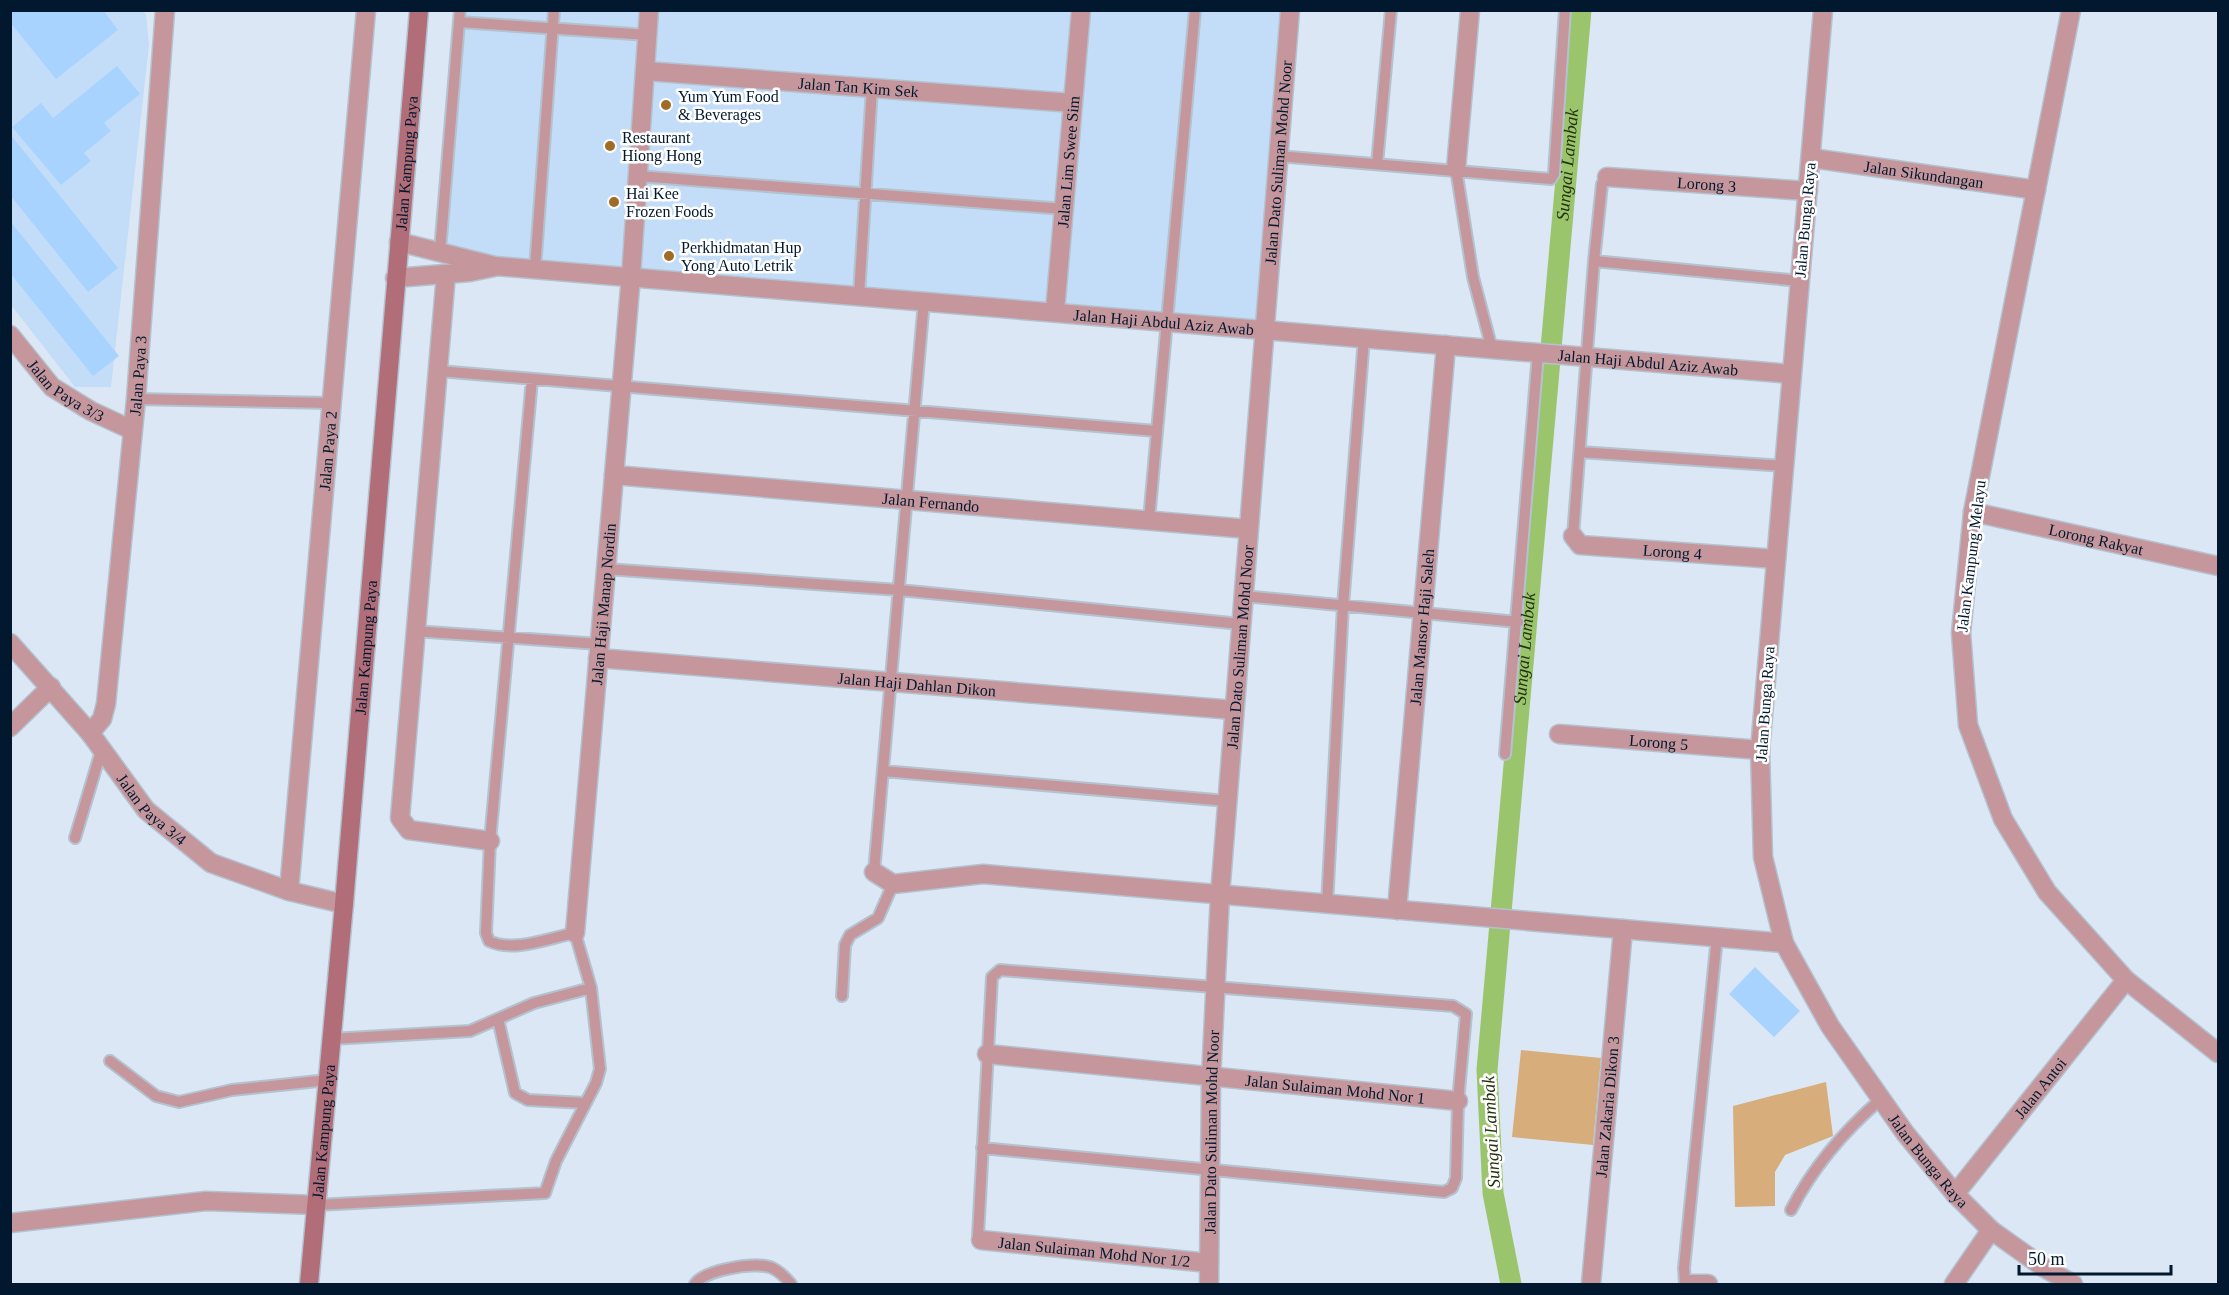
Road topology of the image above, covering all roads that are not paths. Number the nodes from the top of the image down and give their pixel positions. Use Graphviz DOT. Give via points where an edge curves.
graph roads {
  1 [pos="165,10"];
  2 [pos="366,10"];
  3 [pos="419,10"];
  4 [pos="554,10"];
  5 [pos="649,10"];
  6 [pos="1081,10"];
  7 [pos="1196,10"];
  8 [pos="1290,10"];
  9 [pos="1391,10"];
  10 [pos="1470,10"];
  11 [pos="1565,10"];
  12 [pos="1823,10"];
  13 [pos="2071,10"];
  14 [pos="460,16"];
  15 [pos="553,28"];
  16 [pos="648,35"];
  17 [pos="645,71"];
  18 [pos="872,88"];
  19 [pos="1073,103"];
  20 [pos="1278,156"];
  21 [pos="1811,158"];
  22 [pos="1377,164"];
  23 [pos="1456,169"];
  24 [pos="638,176"];
  25 [pos="1607,177"];
  26 [pos="2036,189"];
  27 [pos="1808,191"];
  28 [pos="865,194"];
  29 [pos="1064,209"];
  30 [pos="399,242"];
  31 [pos="440,251"];
  32 [pos="1594,261"];
  33 [pos="495,266"];
  34 [pos="536,269"];
  35 [pos="446,274"];
  36 [pos="631,276"];
  37 [pos="395,278"];
  38 [pos="1800,281"];
  39 [pos="859,295"];
  40 [pos="924,301"];
  41 [pos="1055,311"];
  42 [pos="1166,321"];
  43 [pos="1263,329"];
  44 [pos="10,335"];
  45 [pos="1364,338"];
  46 [pos="1446,345"];
  47 [pos="1492,349"];
  48 [pos="1541,354"];
  49 [pos="1587,357"];
  50 [pos="439,371"];
  51 [pos="1791,374"];
  52 [pos="532,379"];
  53 [pos="622,386"];
  54 [pos="136,399"];
  55 [pos="331,403"];
  56 [pos="915,411"];
  57 [pos="132,430"];
  58 [pos="1156,431"];
  59 [pos="1580,452"];
  60 [pos="1784,466"];
  61 [pos="614,475"];
  62 [pos="907,499"];
  63 [pos="1973,512"];
  64 [pos="1149,520"];
  65 [pos="1248,529"];
  66 [pos="1574,536"];
  67 [pos="1776,559"];
  68 [pos="2218,566"];
  69 [pos="606,569"];
  70 [pos="899,590"];
  71 [pos="1243,596"];
  72 [pos="1343,606"];
  73 [pos="1423,613"];
  74 [pos="1518,622"];
  75 [pos="1241,624"];
  76 [pos="414,631"];
  77 [pos="509,638"];
  78 [pos="10,643"];
  79 [pos="599,651"];
  80 [pos="891,682"];
  81 [pos="51,687"];
  82 [pos="1234,710"];
  83 [pos="10,727"];
  84 [pos="90,733"];
  85 [pos="1559,734"];
  86 [pos="102,748"];
  87 [pos="1760,750"];
  88 [pos="1505,754"];
  89 [pos="883,771"];
  90 [pos="1227,801"];
  91 [pos="75,838"];
  92 [pos="490,841"];
  93 [pos="874,872"];
  94 [pos="893,884"];
  95 [pos="289,891"];
  96 [pos="1220,895"];
  97 [pos="344,904"];
  98 [pos="1327,904"];
  99 [pos="1397,910"];
  100 [pos="1623,929"];
  101 [pos="575,933"];
  102 [pos="1717,937"];
  103 [pos="1784,943"];
  104 [pos="2126,980"];
  105 [pos="1215,987"];
  106 [pos="591,988"];
  107 [pos="842,996"];
  108 [pos="498,1019"];
  109 [pos="332,1039"];
  110 [pos="2218,1053"];
  111 [pos="987,1054"];
  112 [pos="111,1061"];
  113 [pos="1211,1078"];
  114 [pos="328,1080"];
  115 [pos="1881,1099"];
  116 [pos="1458,1101"];
  117 [pos="585,1103"];
  118 [pos="982,1148"];
  119 [pos="1210,1168"];
  120 [pos="1955,1194"];
  121 [pos="317,1205"];
  122 [pos="1791,1210"];
  123 [pos="10,1223"];
  124 [pos="1991,1230"];
  125 [pos="981,1240"];
  126 [pos="1209,1263"];
  127 [pos="309,1284"];
  128 [pos="695,1284"];
  129 [pos="791,1284"];
  130 [pos="1209,1284"];
  131 [pos="1592,1284"];
  132 [pos="1685,1284"];
  133 [pos="1954,1284"];
  134 [pos="2073,1284"];
  1 -- 54 [label="street, Jalan Paya 3"];
  2 -- 55 [label="street, Jalan Paya 2"];
  3 -- 30 [label="street, Jalan Kampung Paya"];
  4 -- 15 [label="lane"];
  5 -- 16 [label="street, Jalan Haji Manap Nordin"];
  6 -- 19 [label="street, Jalan Lim Swee Sim"];
  7 -- 42 [label="lane"];
  8 -- 20 [label="street, Jalan Dato Suliman Mohd Noor"];
  9 -- 22 [label="lane"];
  10 -- 23 [label="street"];
  11 -- 23 [label="lane" via="1553,177"];
  12 -- 21 [label="street, Jalan Bunga Raya"];
  13 -- 26 [label="street, Jalan Kampung Melayu"];
  14 -- 15 [label="lane"];
  14 -- 31 [label="lane"];
  15 -- 16 [label="lane"];
  15 -- 34 [label="lane"];
  16 -- 17 [label="street, Jalan Haji Manap Nordin"];
  17 -- 18 [label="street, Jalan Tan Kim Sek"];
  17 -- 24 [label="street, Jalan Haji Manap Nordin"];
  18 -- 19 [label="street, Jalan Tan Kim Sek"];
  18 -- 28 [label="lane"];
  19 -- 29 [label="street, Jalan Lim Swee Sim"];
  20 -- 22 [label="lane"];
  20 -- 43 [label="street, Jalan Dato Suliman Mohd Noor"];
  21 -- 26 [label="street, Jalan Sikundangan"];
  21 -- 27 [label="street, Jalan Bunga Raya"];
  22 -- 23 [label="lane"];
  23 -- 47 [label="lane" via="1473,277"];
  24 -- 28 [label="lane"];
  24 -- 36 [label="street, Jalan Haji Manap Nordin"];
  25 -- 27 [label="street, Lorong 3"];
  25 -- 32 [label="lane" via="1602,184"];
  26 -- 63 [label="street, Jalan Kampung Melayu"];
  27 -- 38 [label="street, Jalan Bunga Raya"];
  28 -- 29 [label="lane"];
  28 -- 39 [label="lane"];
  29 -- 41 [label="street, Jalan Lim Swee Sim"];
  30 -- 31 [label="street"];
  30 -- 37 [label="street, Jalan Kampung Paya"];
  31 -- 33 [label="street"];
  32 -- 38 [label="lane"];
  32 -- 49 [label="lane"];
  33 -- 34 [label="street, Jalan Haji Abdul Aziz Awab"];
  33 -- 35 [label="street"];
  34 -- 36 [label="street, Jalan Haji Abdul Aziz Awab"];
  35 -- 37 [label="street"];
  35 -- 50 [label="street"];
  36 -- 39 [label="street, Jalan Haji Abdul Aziz Awab"];
  36 -- 53 [label="street, Jalan Haji Manap Nordin"];
  37 -- 97 [label="street, Jalan Kampung Paya"];
  38 -- 51 [label="street, Jalan Bunga Raya"];
  39 -- 40 [label="street, Jalan Haji Abdul Aziz Awab"];
  40 -- 41 [label="street, Jalan Haji Abdul Aziz Awab"];
  40 -- 56 [label="lane"];
  41 -- 42 [label="street, Jalan Haji Abdul Aziz Awab"];
  42 -- 43 [label="street, Jalan Haji Abdul Aziz Awab"];
  42 -- 58 [label="lane"];
  43 -- 45 [label="street, Jalan Haji Abdul Aziz Awab"];
  43 -- 65 [label="street, Jalan Dato Suliman Mohd Noor"];
  44 -- 57 [label="street, Jalan Paya 3/3" via="52,387"];
  45 -- 46 [label="street, Jalan Haji Abdul Aziz Awab"];
  45 -- 72 [label="lane"];
  46 -- 47 [label="street, Jalan Haji Abdul Aziz Awab"];
  46 -- 73 [label="street, Jalan Mansor Haji Saleh"];
  47 -- 48 [label="street, Jalan Haji Abdul Aziz Awab"];
  48 -- 49 [label="street, Jalan Haji Abdul Aziz Awab"];
  48 -- 74 [label="lane"];
  49 -- 51 [label="street, Jalan Haji Abdul Aziz Awab"];
  49 -- 59 [label="lane"];
  50 -- 52 [label="lane"];
  50 -- 76 [label="street"];
  51 -- 60 [label="street, Jalan Bunga Raya"];
  52 -- 53 [label="lane"];
  52 -- 77 [label="lane"];
  53 -- 56 [label="lane"];
  53 -- 61 [label="street, Jalan Haji Manap Nordin"];
  54 -- 55 [label="lane"];
  54 -- 57 [label="street, Jalan Paya 3"];
  55 -- 95 [label="street, Jalan Paya 2"];
  56 -- 58 [label="lane"];
  56 -- 62 [label="lane"];
  57 -- 84 [label="street, Jalan Paya 3" via="106,704 102,719"];
  58 -- 64 [label="lane"];
  59 -- 60 [label="lane"];
  59 -- 66 [label="lane"];
  60 -- 67 [label="street, Jalan Bunga Raya"];
  61 -- 62 [label="street, Jalan Fernando"];
  61 -- 69 [label="street, Jalan Haji Manap Nordin"];
  62 -- 64 [label="street, Jalan Fernando"];
  62 -- 70 [label="lane"];
  63 -- 68 [label="street, Lorong Rakyat"];
  63 -- 104 [label="street, Jalan Kampung Melayu" via="1961,633 1968,725 2003,819 2047,892"];
  64 -- 65 [label="street, Jalan Fernando"];
  65 -- 71 [label="street, Jalan Dato Suliman Mohd Noor"];
  66 -- 67 [label="street, Lorong 4" via="1580,545"];
  67 -- 87 [label="street, Jalan Bunga Raya"];
  69 -- 70 [label="lane"];
  69 -- 79 [label="street, Jalan Haji Manap Nordin"];
  70 -- 75 [label="lane"];
  70 -- 80 [label="lane"];
  71 -- 72 [label="lane"];
  71 -- 75 [label="street, Jalan Dato Suliman Mohd Noor"];
  72 -- 73 [label="lane"];
  72 -- 98 [label="lane"];
  73 -- 74 [label="lane"];
  73 -- 99 [label="street, Jalan Mansor Haji Saleh"];
  74 -- 88 [label="lane"];
  75 -- 82 [label="street, Jalan Dato Suliman Mohd Noor"];
  76 -- 77 [label="lane"];
  76 -- 92 [label="street" via="400,818 409,830"];
  77 -- 79 [label="lane"];
  77 -- 92 [label="lane"];
  78 -- 81 [label="street, Jalan Paya 3/4"];
  79 -- 80 [label="street, Jalan Haji Dahlan Dikon"];
  79 -- 101 [label="street, Jalan Haji Manap Nordin"];
  80 -- 82 [label="street, Jalan Haji Dahlan Dikon"];
  80 -- 89 [label="lane"];
  81 -- 83 [label="street"];
  81 -- 84 [label="street, Jalan Paya 3/4"];
  82 -- 90 [label="street, Jalan Dato Suliman Mohd Noor"];
  84 -- 86 [label="street, Jalan Paya 3/4"];
  85 -- 87 [label="street, Lorong 5"];
  86 -- 91 [label="lane"];
  86 -- 95 [label="street, Jalan Paya 3/4" via="146,810 211,863"];
  87 -- 103 [label="street, Jalan Bunga Raya" via="1763,857"];
  89 -- 90 [label="lane"];
  89 -- 93 [label="lane"];
  90 -- 96 [label="street, Jalan Dato Suliman Mohd Noor"];
  92 -- 101 [label="lane" via="486,933 489,941 513,946"];
  93 -- 94 [label="street"];
  94 -- 96 [label="street" via="983,874"];
  94 -- 107 [label="lane" via="878,918 850,935 845,945"];
  95 -- 97 [label="street, Jalan Paya 3/4"];
  96 -- 98 [label="street"];
  96 -- 105 [label="street, Jalan Dato Suliman Mohd Noor"];
  97 -- 109 [label="street, Jalan Kampung Paya"];
  98 -- 99 [label="street"];
  99 -- 100 [label="street"];
  100 -- 102 [label="street"];
  100 -- 131 [label="street, Jalan Zakaria Dikon 3"];
  101 -- 106 [label="lane"];
  102 -- 103 [label="street"];
  102 -- 132 [label="lane"];
  103 -- 115 [label="street, Jalan Bunga Raya" via="1830,1026"];
  104 -- 110 [label="street, Jalan Kampung Melayu"];
  104 -- 120 [label="street, Jalan Antoi"];
  105 -- 111 [label="lane" via="1000,970 992,977"];
  105 -- 113 [label="street, Jalan Dato Suliman Mohd Noor"];
  105 -- 116 [label="lane" via="1460,1008 1466,1014"];
  106 -- 108 [label="lane" via="534,1003"];
  106 -- 117 [label="lane" via="600,1069"];
  108 -- 109 [label="lane" via="470,1031"];
  108 -- 117 [label="lane" via="514,1093 528,1100"];
  109 -- 114 [label="street, Jalan Kampung Paya"];
  111 -- 113 [label="street, Jalan Sulaiman Mohd Nor 1"];
  111 -- 118 [label="lane"];
  112 -- 114 [label="lane" via="156,1096 180,1102 232,1090"];
  113 -- 116 [label="street, Jalan Sulaiman Mohd Nor 1"];
  113 -- 119 [label="street, Jalan Dato Suliman Mohd Noor"];
  114 -- 121 [label="street, Jalan Kampung Paya"];
  115 -- 120 [label="street, Jalan Bunga Raya"];
  115 -- 122 [label="lane" via="1851,1125 1809,1175"];
  116 -- 119 [label="lane" via="1456,1178 1452,1188 1444,1192"];
  117 -- 121 [label="lane" via="545,1192"];
  118 -- 119 [label="lane"];
  118 -- 125 [label="lane" via="978,1236"];
  119 -- 126 [label="street, Jalan Dato Suliman Mohd Noor"];
  120 -- 124 [label="street, Jalan Bunga Raya"];
  121 -- 123 [label="street" via="206,1201"];
  121 -- 127 [label="street, Jalan Kampung Paya"];
  124 -- 133 [label="street"];
  124 -- 134 [label="street, Jalan Bunga Raya"];
  125 -- 126 [label="street, Jalan Sulaiman Mohd Nor 1/2"];
  126 -- 130 [label="street, Jalan Dato Suliman Mohd Noor"];
  128 -- 129 [label="lane" via="714,1272 745,1266 770,1267"];
}
